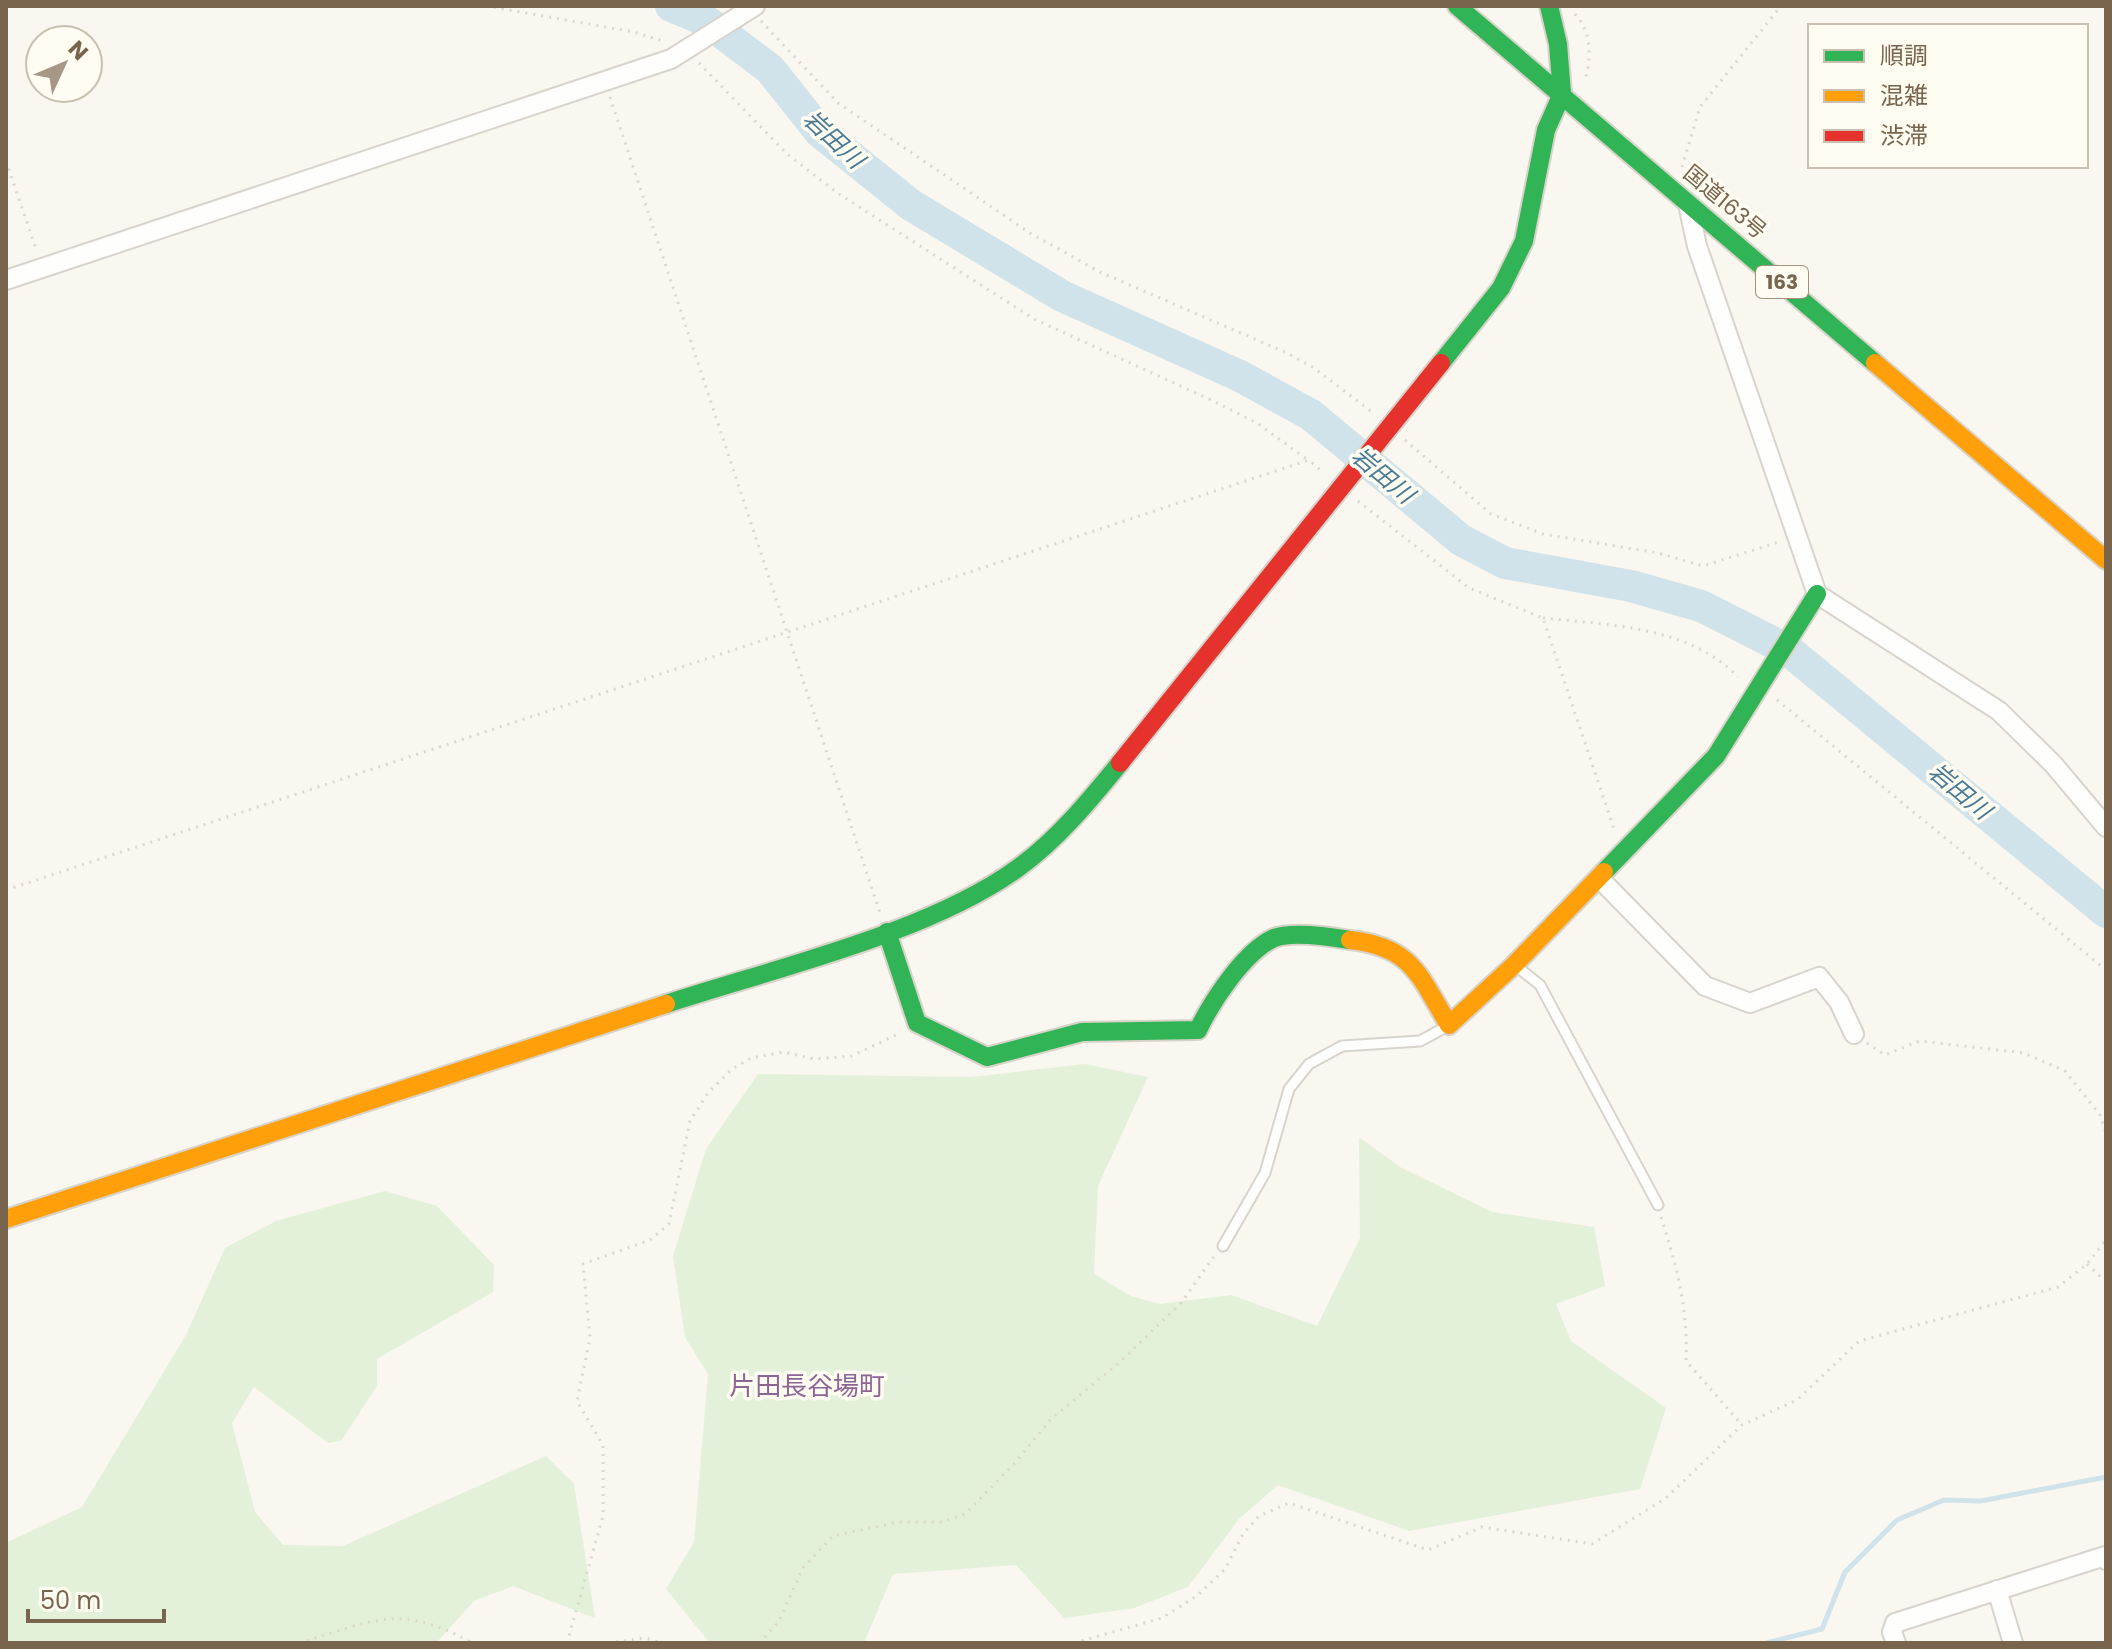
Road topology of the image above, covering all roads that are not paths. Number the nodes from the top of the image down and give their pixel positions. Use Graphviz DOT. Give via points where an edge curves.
graph roads {
  1 [pos="1457,6"];
  2 [pos="1549,6"];
  3 [pos="750,10"];
  4 [pos="1562,94"];
  5 [pos="1680,194"];
  6 [pos="6,280"];
  7 [pos="2106,560"];
  8 [pos="1817,594"];
  9 [pos="2106,827"];
  10 [pos="1599,878"];
  11 [pos="887,932"];
  12 [pos="1514,965"];
  13 [pos="1449,1025"];
  14 [pos="1854,1034"];
  15 [pos="1658,1205"];
  16 [pos="6,1219"];
  17 [pos="1223,1246"];
  18 [pos="2105,1558"];
  19 [pos="1997,1590"];
  20 [pos="1896,1643"];
  21 [pos="2013,1643"];
  1 -- 4 [label="main road, 国道163号 / 163"];
  2 -- 4 [label="main road"];
  3 -- 6 [label="street" via="688,50 605,81"];
  4 -- 5 [label="main road, 国道163号 / 163"];
  4 -- 11 [label="main road" via="1546,130 1517,261 1501,288 1086,805 1018,868 951,906"];
  5 -- 7 [label="main road, 国道163号 / 163"];
  5 -- 8 [label="street"];
  8 -- 9 [label="street" via="1999,711"];
  8 -- 10 [label="main road" via="1760,693 1716,756"];
  10 -- 12 [label="main road"];
  10 -- 14 [label="street" via="1705,986 1750,1003 1819,977"];
  11 -- 13 [label="main road" via="917,1023 987,1057 1082,1032 1198,1030 1211,1003 1243,964 1275,938 1319,936 1381,943 1413,965"];
  11 -- 16 [label="main road"];
  12 -- 13 [label="main road"];
  12 -- 15 [label="lane" via="1540,985"];
  13 -- 17 [label="lane" via="1420,1041 1342,1046 1309,1064 1289,1089 1265,1173"];
  18 -- 19 [label="street"];
  19 -- 20 [label="street" via="1895,1623"];
  19 -- 21 [label="street"];
}
